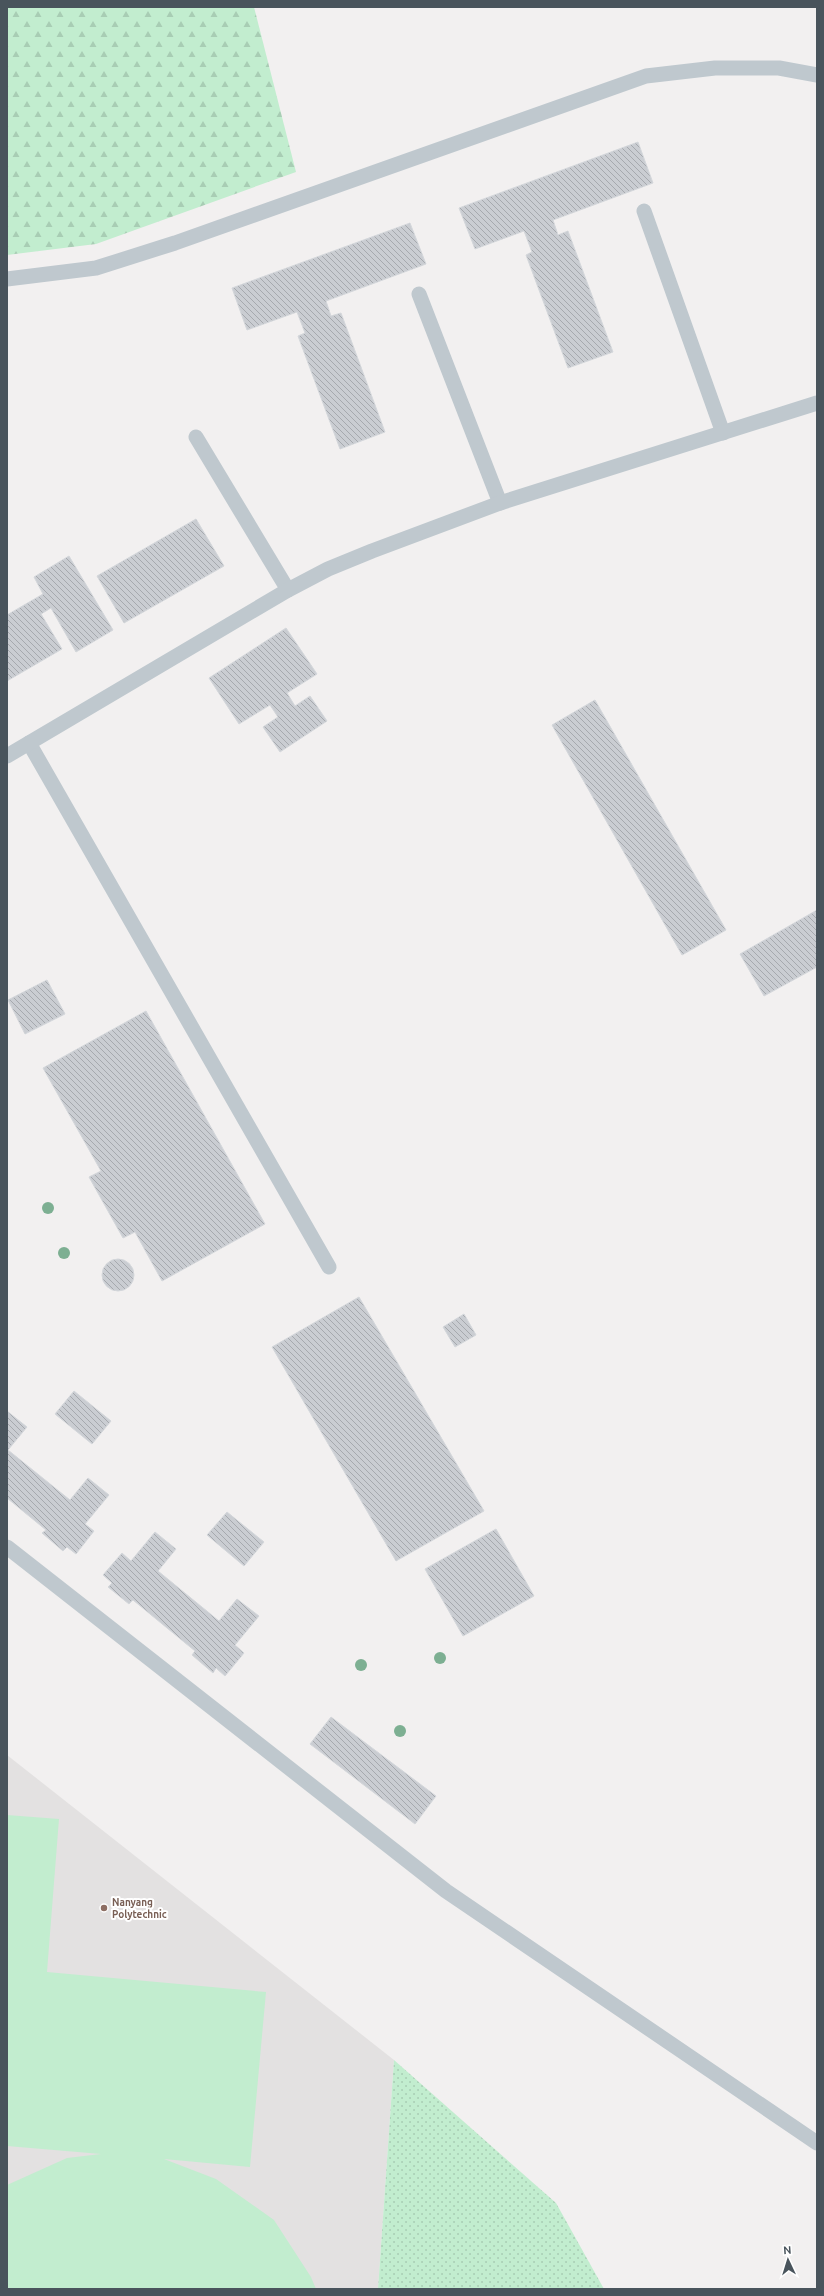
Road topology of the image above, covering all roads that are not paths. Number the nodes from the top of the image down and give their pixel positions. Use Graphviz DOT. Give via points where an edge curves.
graph roads {
  1 [pos="817,75"];
  2 [pos="644,211"];
  3 [pos="7,279"];
  4 [pos="419,294"];
  5 [pos="817,404"];
  6 [pos="723,433"];
  7 [pos="196,437"];
  8 [pos="500,503"];
  9 [pos="288,590"];
  10 [pos="29,743"];
  11 [pos="7,756"];
  12 [pos="328,1267"];
  13 [pos="7,1547"];
  14 [pos="817,2143"];
  1 -- 3 [label="lane" via="779,68 715,68 646,76 153,250 96,268"];
  2 -- 6 [label="lane"];
  4 -- 8 [label="lane"];
  5 -- 6 [label="lane"];
  6 -- 8 [label="lane"];
  7 -- 9 [label="lane"];
  8 -- 9 [label="lane" via="328,569"];
  9 -- 10 [label="lane"];
  10 -- 11 [label="lane"];
  10 -- 12 [label="lane"];
  13 -- 14 [label="lane" via="446,1891"];
}
